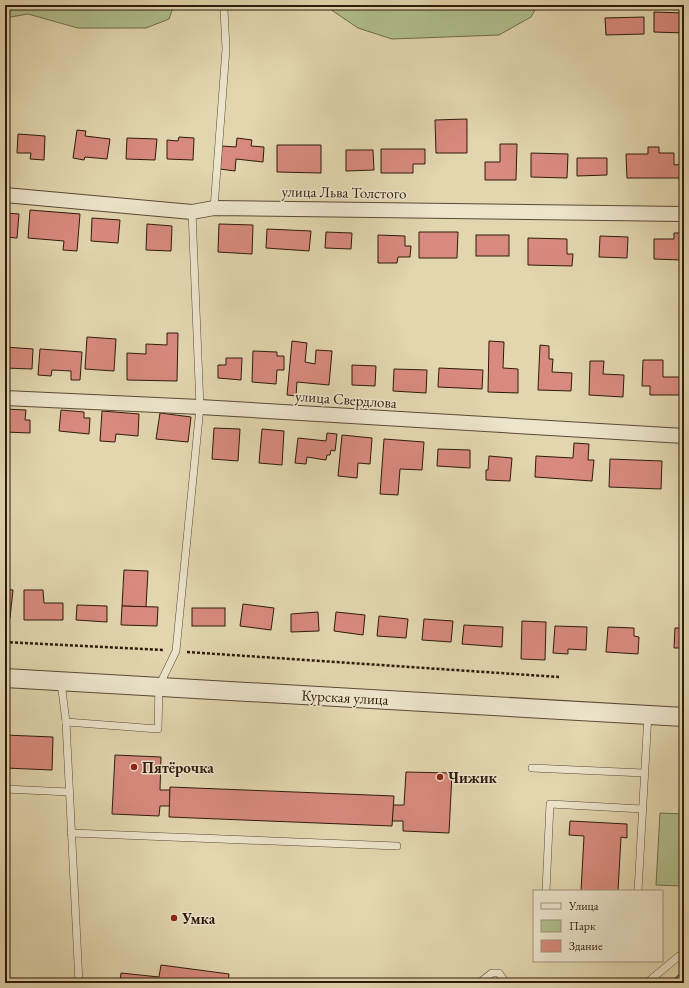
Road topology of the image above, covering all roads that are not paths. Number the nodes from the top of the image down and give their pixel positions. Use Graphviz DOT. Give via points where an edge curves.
graph roads {
  1 [pos="222,5"];
  2 [pos="5,196"];
  3 [pos="214,208"];
  4 [pos="192,212"];
  5 [pos="684,214"];
  6 [pos="5,398"];
  7 [pos="200,407"];
  8 [pos="684,436"];
  9 [pos="5,678"];
  10 [pos="61,682"];
  11 [pos="159,686"];
  12 [pos="648,714"];
  13 [pos="684,716"];
  14 [pos="66,722"];
  15 [pos="532,768"];
  16 [pos="644,773"];
  17 [pos="5,789"];
  18 [pos="69,792"];
  19 [pos="642,809"];
  20 [pos="71,832"];
  21 [pos="397,846"];
  22 [pos="546,890"];
  23 [pos="638,890"];
  24 [pos="684,898"];
  25 [pos="683,924"];
  26 [pos="684,954"];
  27 [pos="79,983"];
  28 [pos="479,983"];
  29 [pos="506,983"];
  30 [pos="649,983"];
  1 -- 3 [label="lane" via="226,49"];
  2 -- 4 [label="street, улица Льва Толстого"];
  3 -- 4 [label="street, улица Льва Толстого"];
  3 -- 5 [label="street, улица Льва Толстого"];
  4 -- 7 [label="lane"];
  6 -- 7 [label="street, улица Свердлова"];
  7 -- 8 [label="street, улица Свердлова"];
  7 -- 11 [label="lane" via="176,651"];
  9 -- 10 [label="street, Курская улица"];
  10 -- 11 [label="street, Курская улица"];
  10 -- 14 [label="lane"];
  11 -- 12 [label="street, Курская улица"];
  11 -- 14 [label="lane" via="158,728"];
  12 -- 13 [label="street, Курская улица"];
  12 -- 16 [label="lane"];
  14 -- 18 [label="lane"];
  15 -- 16 [label="lane"];
  16 -- 19 [label="lane"];
  17 -- 18 [label="lane"];
  18 -- 20 [label="lane"];
  19 -- 22 [label="lane" via="550,804"];
  19 -- 23 [label="lane"];
  20 -- 21 [label="lane"];
  20 -- 27 [label="lane"];
  24 -- 25 [label="lane"];
  26 -- 30 [label="lane"];
  28 -- 29 [label="lane" via="492,973 499,973"];
}
